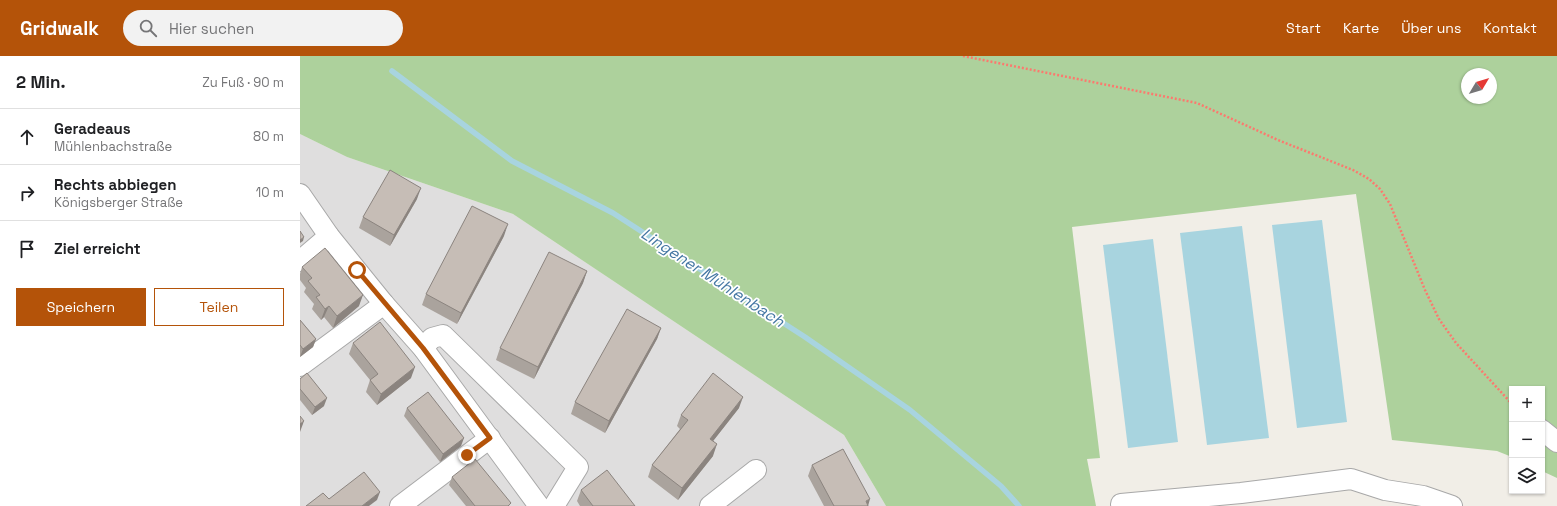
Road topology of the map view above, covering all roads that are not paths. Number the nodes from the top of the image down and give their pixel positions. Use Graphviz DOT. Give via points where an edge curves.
graph roads {
  1 [pos="300,194"];
  2 [pos="329,236"];
  3 [pos="300,261"];
  4 [pos="384,304"];
  5 [pos="423,348"];
  6 [pos="300,366"];
  7 [pos="1545,432"];
  8 [pos="490,438"];
  9 [pos="1557,442"];
  10 [pos="756,470"];
  11 [pos="1382,498"];
  12 [pos="1242,500"];
  13 [pos="1121,504"];
  14 [pos="400,506"];
  15 [pos="539,506"];
  16 [pos="554,506"];
  17 [pos="710,506"];
  18 [pos="1452,506"];
  1 -- 2 [label="street"];
  2 -- 3 [label="street"];
  2 -- 4 [label="street"];
  4 -- 5 [label="street"];
  4 -- 6 [label="street"];
  5 -- 8 [label="street"];
  5 -- 16 [label="street" via="432,338 443,335 578,467"];
  7 -- 9 [label="street"];
  8 -- 14 [label="street"];
  8 -- 15 [label="street"];
  10 -- 17 [label="street"];
  11 -- 12 [label="street" via="1351,479"];
  11 -- 18 [label="street" via="1423,496"];
  12 -- 13 [label="street"];
}
